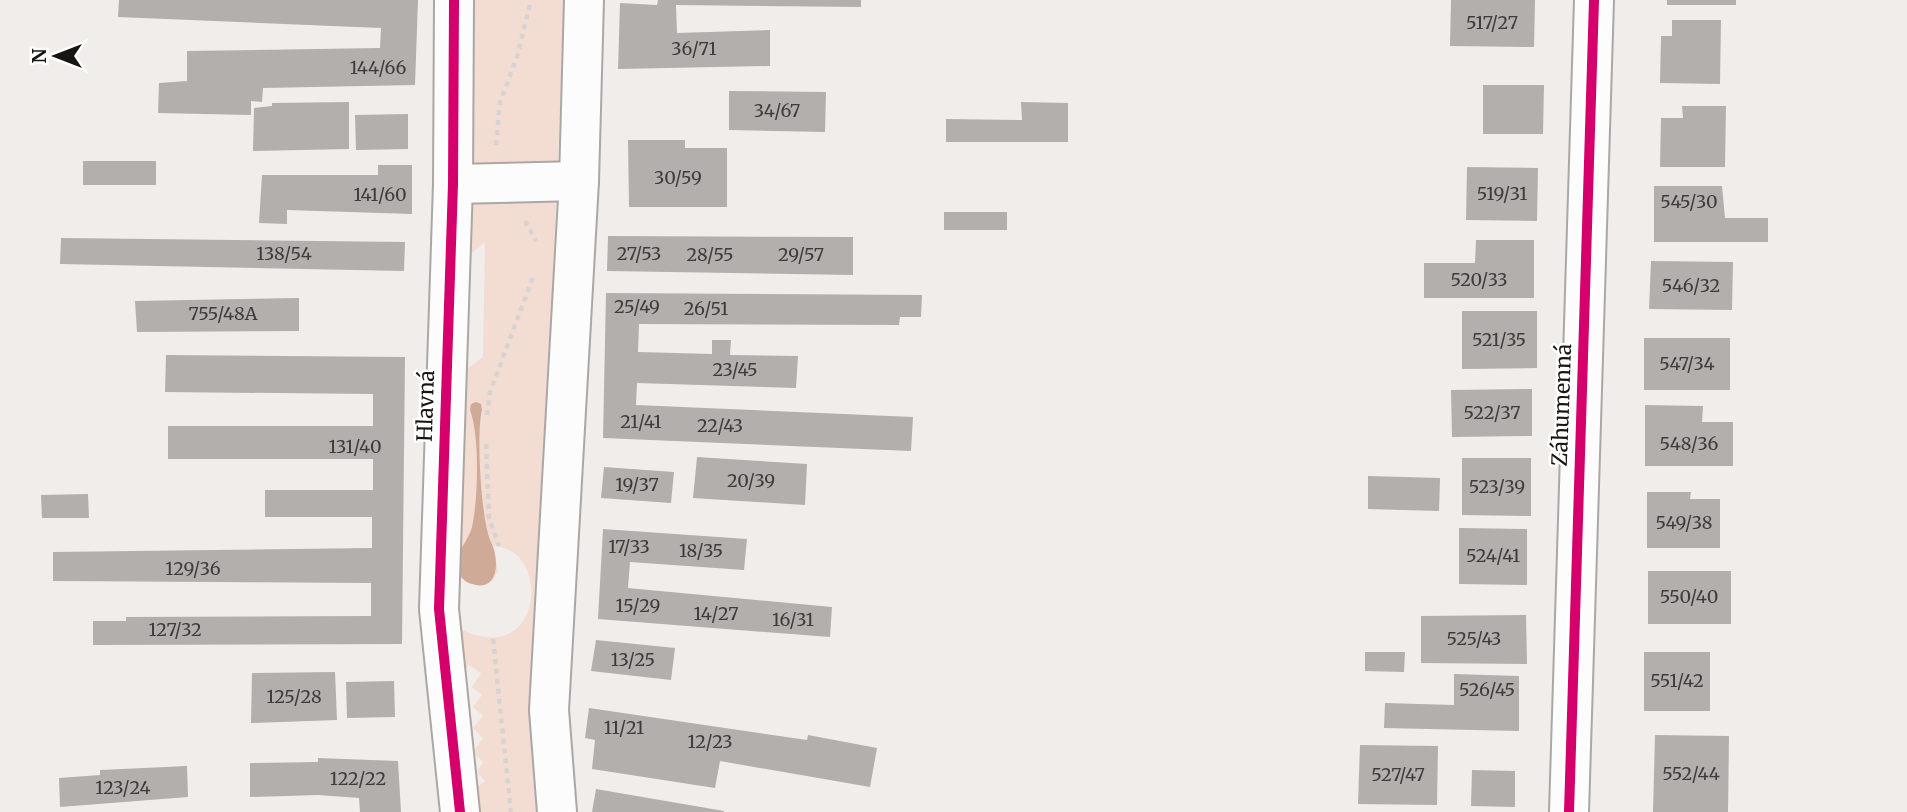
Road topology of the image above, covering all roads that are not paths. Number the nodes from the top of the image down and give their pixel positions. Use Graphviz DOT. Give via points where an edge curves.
graph roads {
  1 [pos="454,0"];
  2 [pos="584,0"];
  3 [pos="1594,0"];
  4 [pos="579,181"];
  5 [pos="453,184"];
  6 [pos="460,812"];
  7 [pos="557,812"];
  8 [pos="1569,812"];
  1 -- 5 [label="street, Hlavná"];
  2 -- 4 [label="street"];
  3 -- 8 [label="street, Záhumenná"];
  4 -- 5 [label="street"];
  4 -- 7 [label="street" via="549,710"];
  5 -- 6 [label="street, Hlavná" via="439,609"];
}
